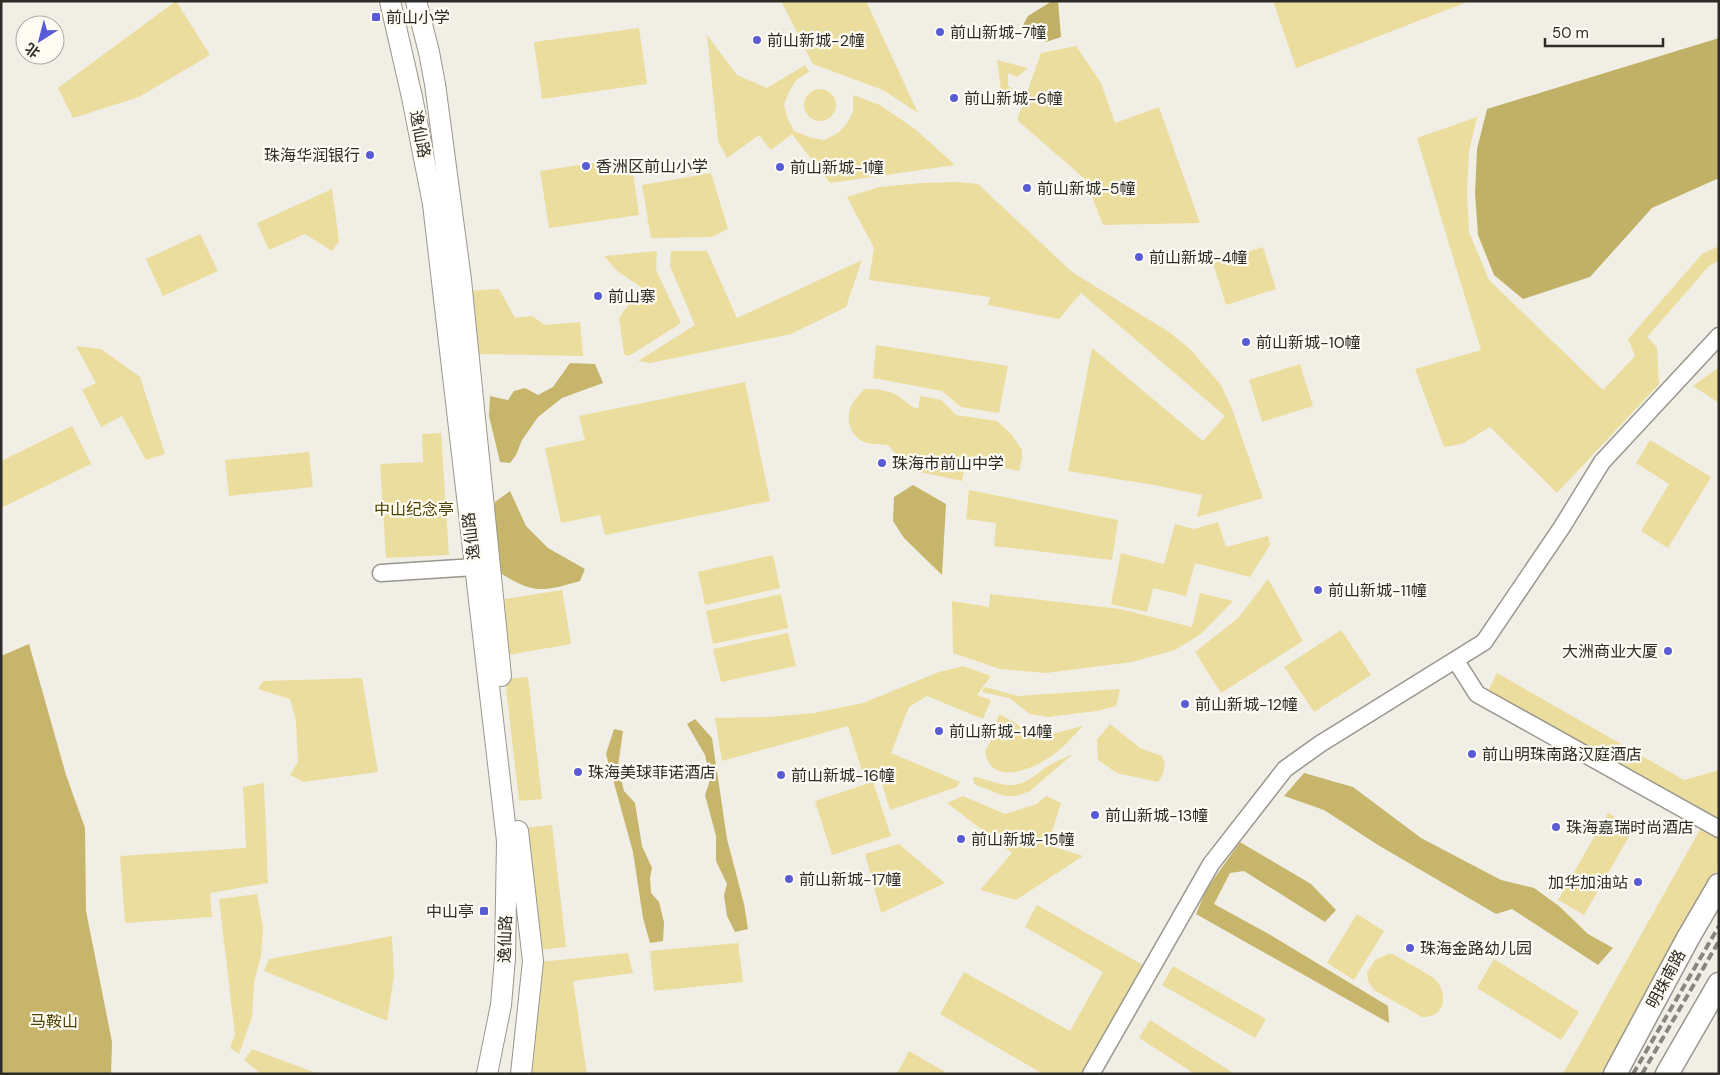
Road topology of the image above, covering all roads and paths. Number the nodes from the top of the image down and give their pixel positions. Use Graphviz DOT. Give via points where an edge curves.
graph roads {
  1 [pos="390,1"];
  2 [pos="416,1"];
  3 [pos="1719,336"];
  4 [pos="475,567"];
  5 [pos="381,573"];
  6 [pos="1456,661"];
  7 [pos="1719,829"];
  8 [pos="1719,885"];
  9 [pos="1719,984"];
  10 [pos="525,1047"];
  11 [pos="487,1074"];
  12 [pos="521,1074"];
  13 [pos="529,1074"];
  14 [pos="1091,1074"];
  15 [pos="1614,1074"];
  16 [pos="1667,1074"];
  1 -- 4 [label="main road, 逸仙路" via="433,204"];
  2 -- 10 [label="main road, 逸仙路" via="435,84 461,280 533,961"];
  3 -- 6 [label="street" via="1602,462 1484,642"];
  4 -- 5 [label="street"];
  4 -- 11 [label="main road, 逸仙路" via="507,841 501,1005"];
  6 -- 7 [label="street" via="1477,694"];
  6 -- 14 [label="street" via="1285,769 1211,864"];
  8 -- 15 [label="highway, 明珠南路"];
  9 -- 16 [label="highway"];
  10 -- 12 [label="main road, 逸仙路"];
  10 -- 13 [label="main road"];
}
